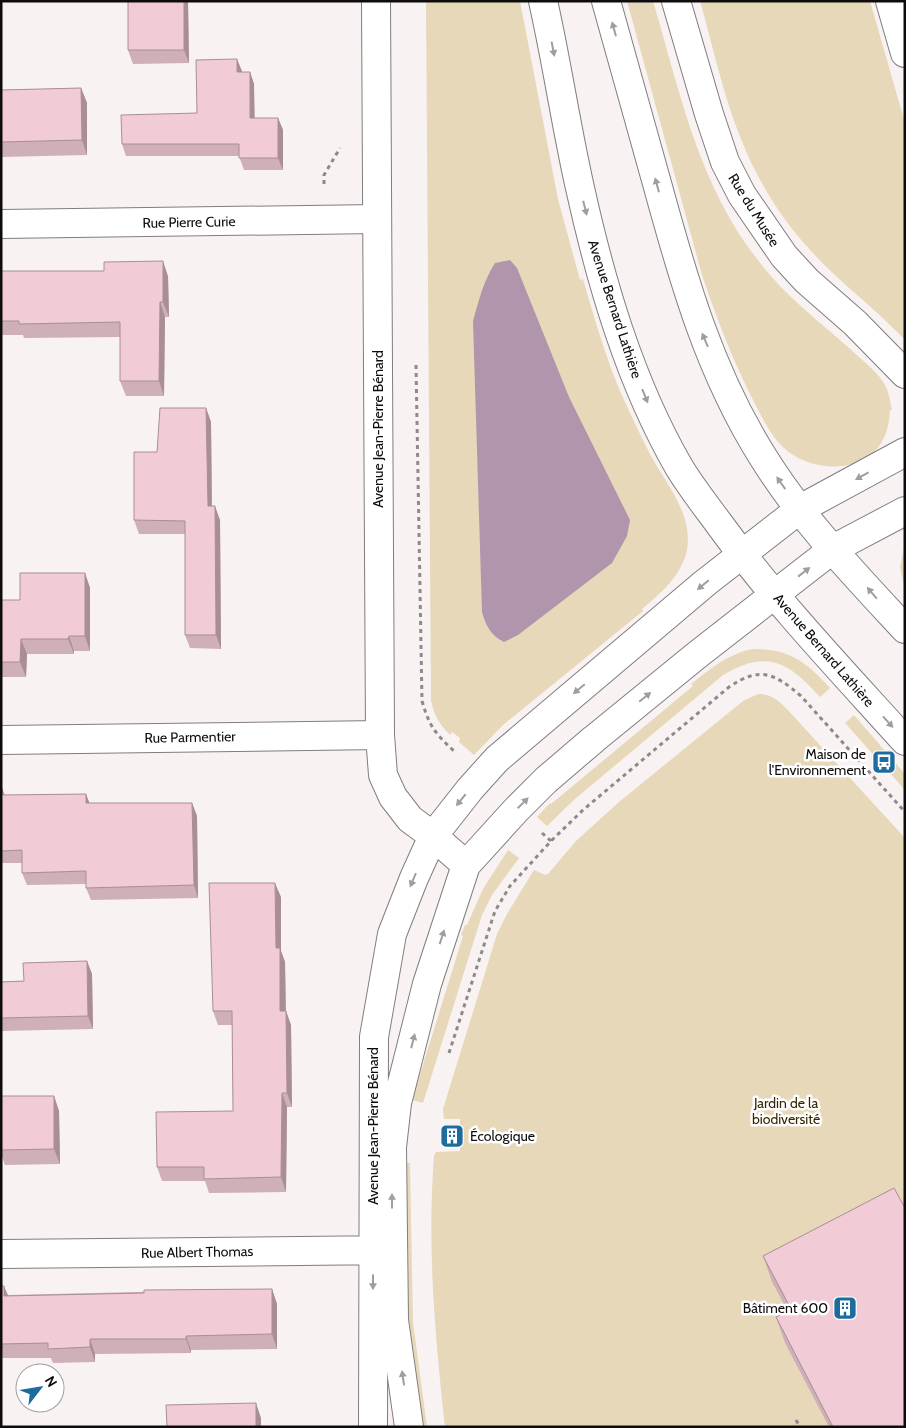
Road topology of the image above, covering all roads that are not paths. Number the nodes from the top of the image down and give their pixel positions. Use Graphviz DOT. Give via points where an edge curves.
graph roads {
  1 [pos="376,1"];
  2 [pos="543,1"];
  3 [pos="606,1"];
  4 [pos="676,1"];
  5 [pos="890,1"];
  6 [pos="905,53"];
  7 [pos="377,219"];
  8 [pos="1,224"];
  9 [pos="905,374"];
  10 [pos="905,452"];
  11 [pos="800,509"];
  12 [pos="905,511"];
  13 [pos="833,549"];
  14 [pos="741,554"];
  15 [pos="774,594"];
  16 [pos="905,629"];
  17 [pos="380,735"];
  18 [pos="1,740"];
  19 [pos="905,741"];
  20 [pos="433,836"];
  21 [pos="466,865"];
  22 [pos="383,1250"];
  23 [pos="1,1254"];
  24 [pos="373,1427"];
  25 [pos="409,1427"];
  1 -- 7 [label="street, Avenue Jean-Pierre Bénard"];
  2 -- 14 [label="street, Avenue Bernard Lathière, one-way" via="580,188 600,270 626,350 655,421 679,466"];
  11 -- 3 [label="street, one-way" via="763,457 724,386 700,330"];
  4 -- 9 [label="street, Rue du Musée" via="725,162 742,195 784,256"];
  5 -- 6 [label="street"];
  7 -- 8 [label="street, Rue Pierre Curie"];
  7 -- 17 [label="street, Avenue Jean-Pierre Bénard"];
  10 -- 11 [label="street, Avenue Jean-Pierre Bénard, one-way"];
  11 -- 13 [label="street"];
  11 -- 14 [label="street, Avenue Jean-Pierre Bénard"];
  12 -- 13 [label="street, Avenue Jean-Pierre Bénard"];
  15 -- 13 [label="street, Avenue Jean-Pierre Bénard, one-way"];
  16 -- 13 [label="street, one-way"];
  14 -- 15 [label="street, Avenue Bernard Lathière"];
  14 -- 20 [label="street, Avenue Jean-Pierre Bénard, one-way" via="497,759"];
  15 -- 19 [label="street, Avenue Bernard Lathière, one-way"];
  21 -- 15 [label="street, Avenue Jean-Pierre Bénard, one-way" via="546,780"];
  17 -- 18 [label="street, Rue Parmentier"];
  17 -- 20 [label="street, Avenue Jean-Pierre Bénard" via="383,775 393,797 410,819"];
  20 -- 21 [label="street, Avenue Jean-Pierre Bénard"];
  20 -- 22 [label="street, Avenue Jean-Pierre Bénard, one-way" via="392,934 374,1037"];
  22 -- 21 [label="street, Avenue Jean-Pierre Bénard, one-way" via="397,1103 427,984"];
  22 -- 23 [label="street, Rue Albert Thomas"];
  22 -- 24 [label="street, Avenue Jean-Pierre Bénard, one-way"];
  25 -- 22 [label="street, Avenue Jean-Pierre Bénard, one-way"];
}
